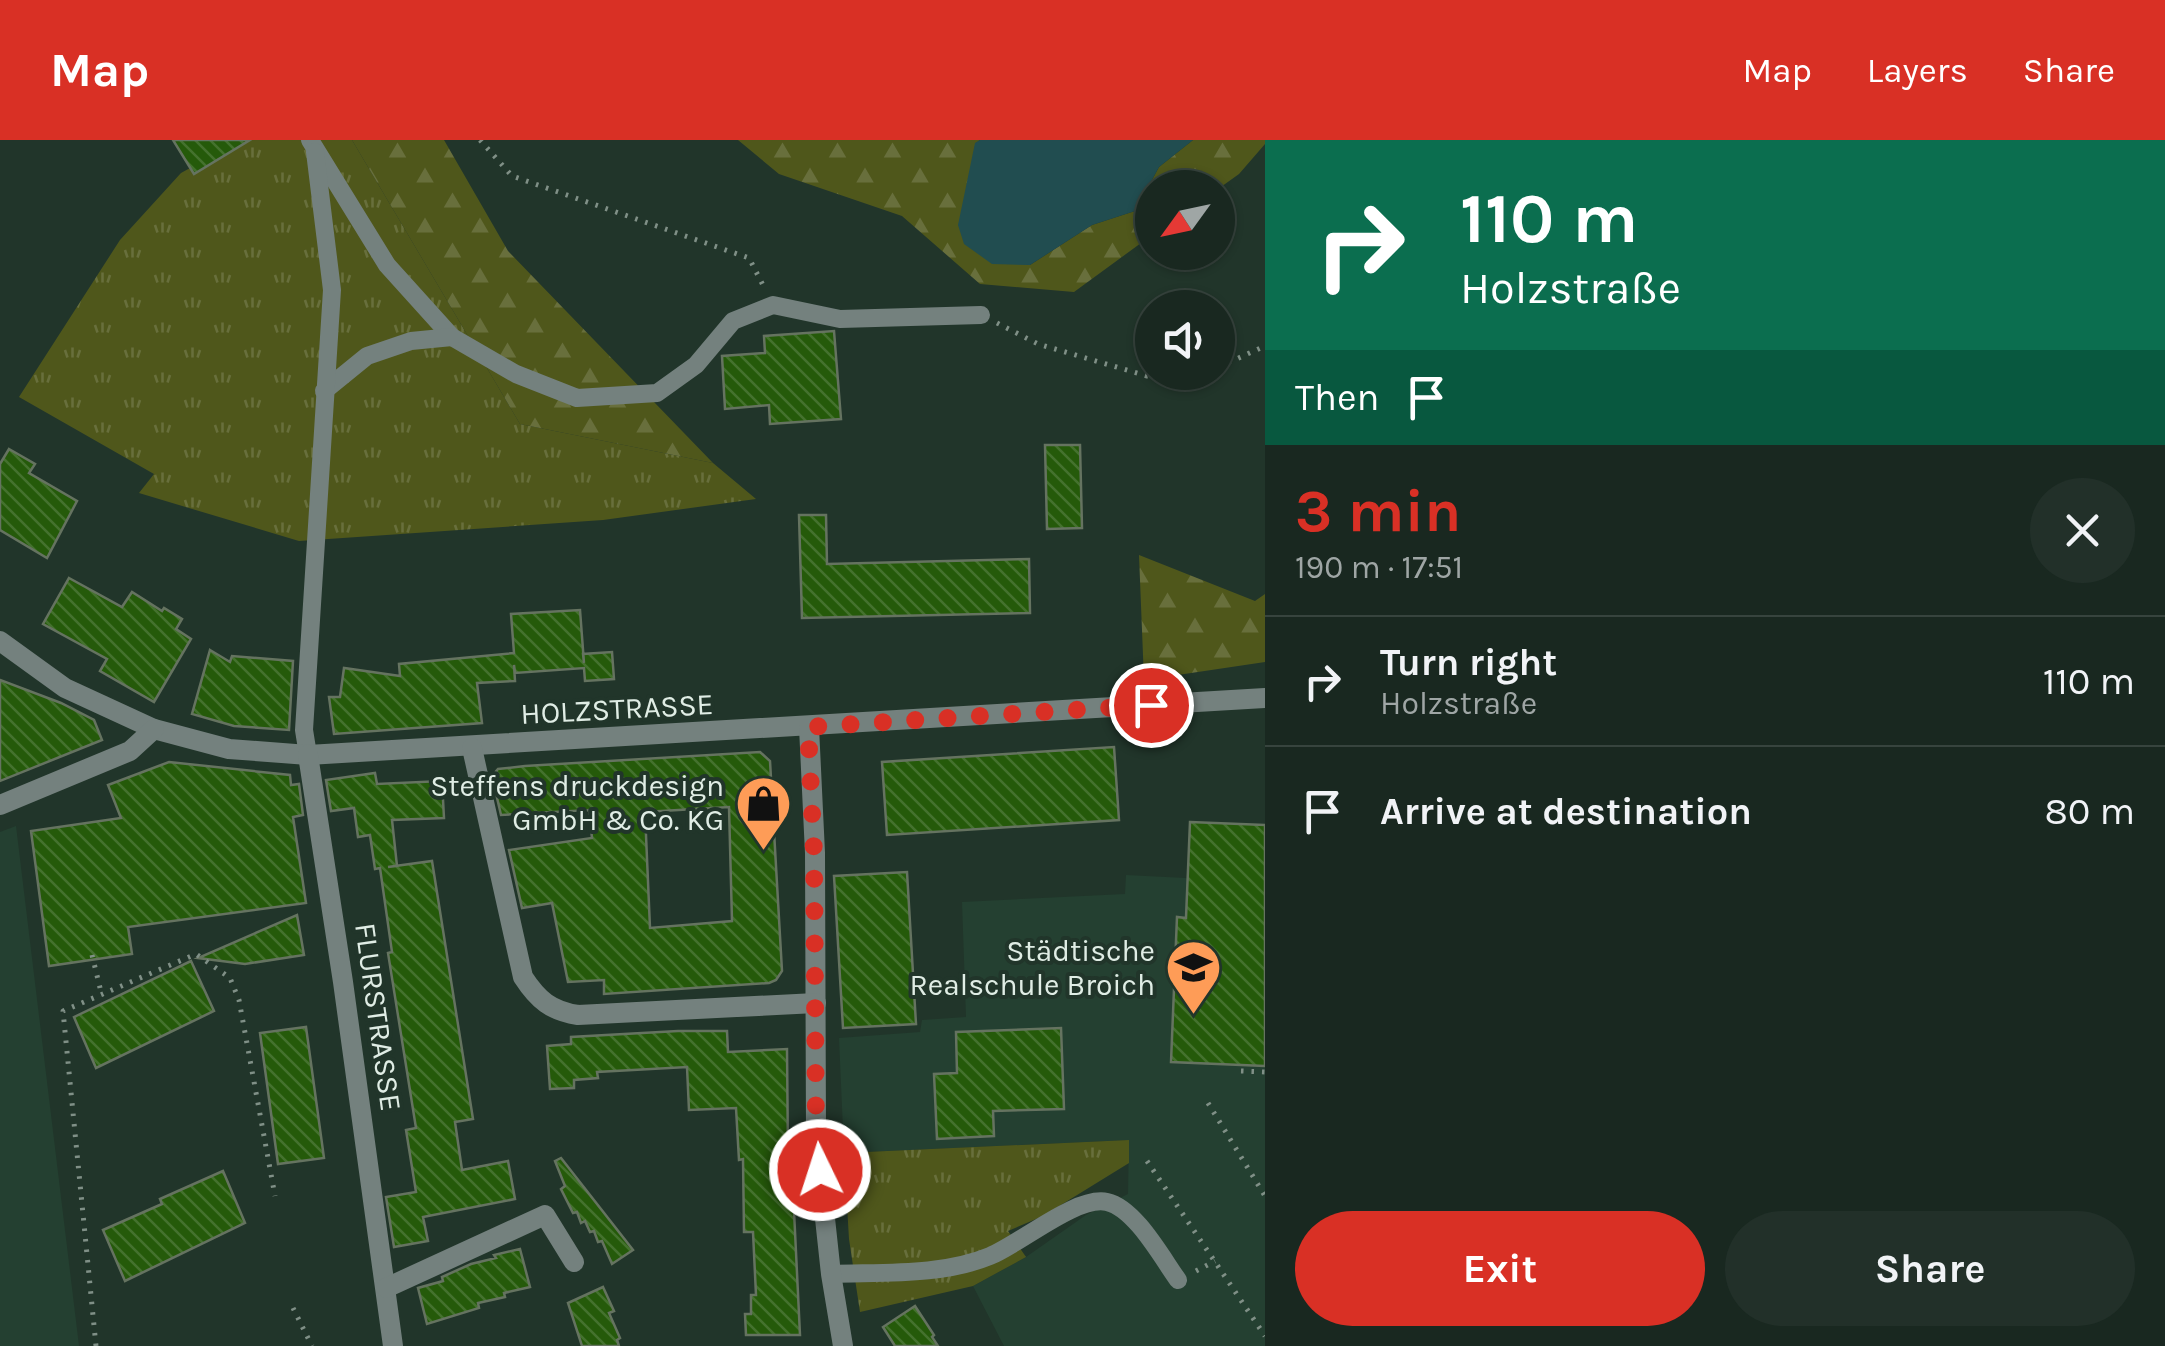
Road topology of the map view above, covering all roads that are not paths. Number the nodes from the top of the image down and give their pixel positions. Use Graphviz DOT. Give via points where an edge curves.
graph roads {
  1 [pos="312,143"];
  2 [pos="981,315"];
  3 [pos="452,337"];
  4 [pos="324,391"];
  5 [pos="0,641"];
  6 [pos="1265,698"];
  7 [pos="808,727"];
  8 [pos="154,729"];
  9 [pos="472,748"];
  10 [pos="308,755"];
  11 [pos="0,804"];
  12 [pos="816,1003"];
  13 [pos="574,1262"];
  14 [pos="830,1274"];
  15 [pos="1178,1280"];
  16 [pos="386,1288"];
  17 [pos="394,1346"];
  18 [pos="843,1346"];
  1 -- 3 [label="lane" via="388,265"];
  1 -- 4 [label="lane" via="332,290"];
  2 -- 3 [label="lane" via="840,320 773,305 733,321 696,364 656,392 577,398 516,374"];
  3 -- 4 [label="lane" via="367,356"];
  4 -- 10 [label="lane" via="304,730"];
  5 -- 8 [label="street, HOLZSTRASSE" via="64,688"];
  6 -- 7 [label="street, HOLZSTRASSE"];
  7 -- 9 [label="street, HOLZSTRASSE"];
  7 -- 12 [label="street"];
  8 -- 10 [label="street, HOLZSTRASSE" via="229,749"];
  8 -- 11 [label="street" via="130,752"];
  9 -- 10 [label="street, HOLZSTRASSE"];
  9 -- 12 [label="street" via="523,978 536,997 557,1012 578,1015"];
  10 -- 16 [label="street, FLURSTRASSE"];
  12 -- 14 [label="street" via="816,1134"];
  13 -- 16 [label="street" via="545,1215"];
  14 -- 15 [label="lane" via="932,1270 988,1258 1081,1204 1106,1202 1130,1215"];
  14 -- 18 [label="street"];
  16 -- 17 [label="street, FLURSTRASSE"];
}
